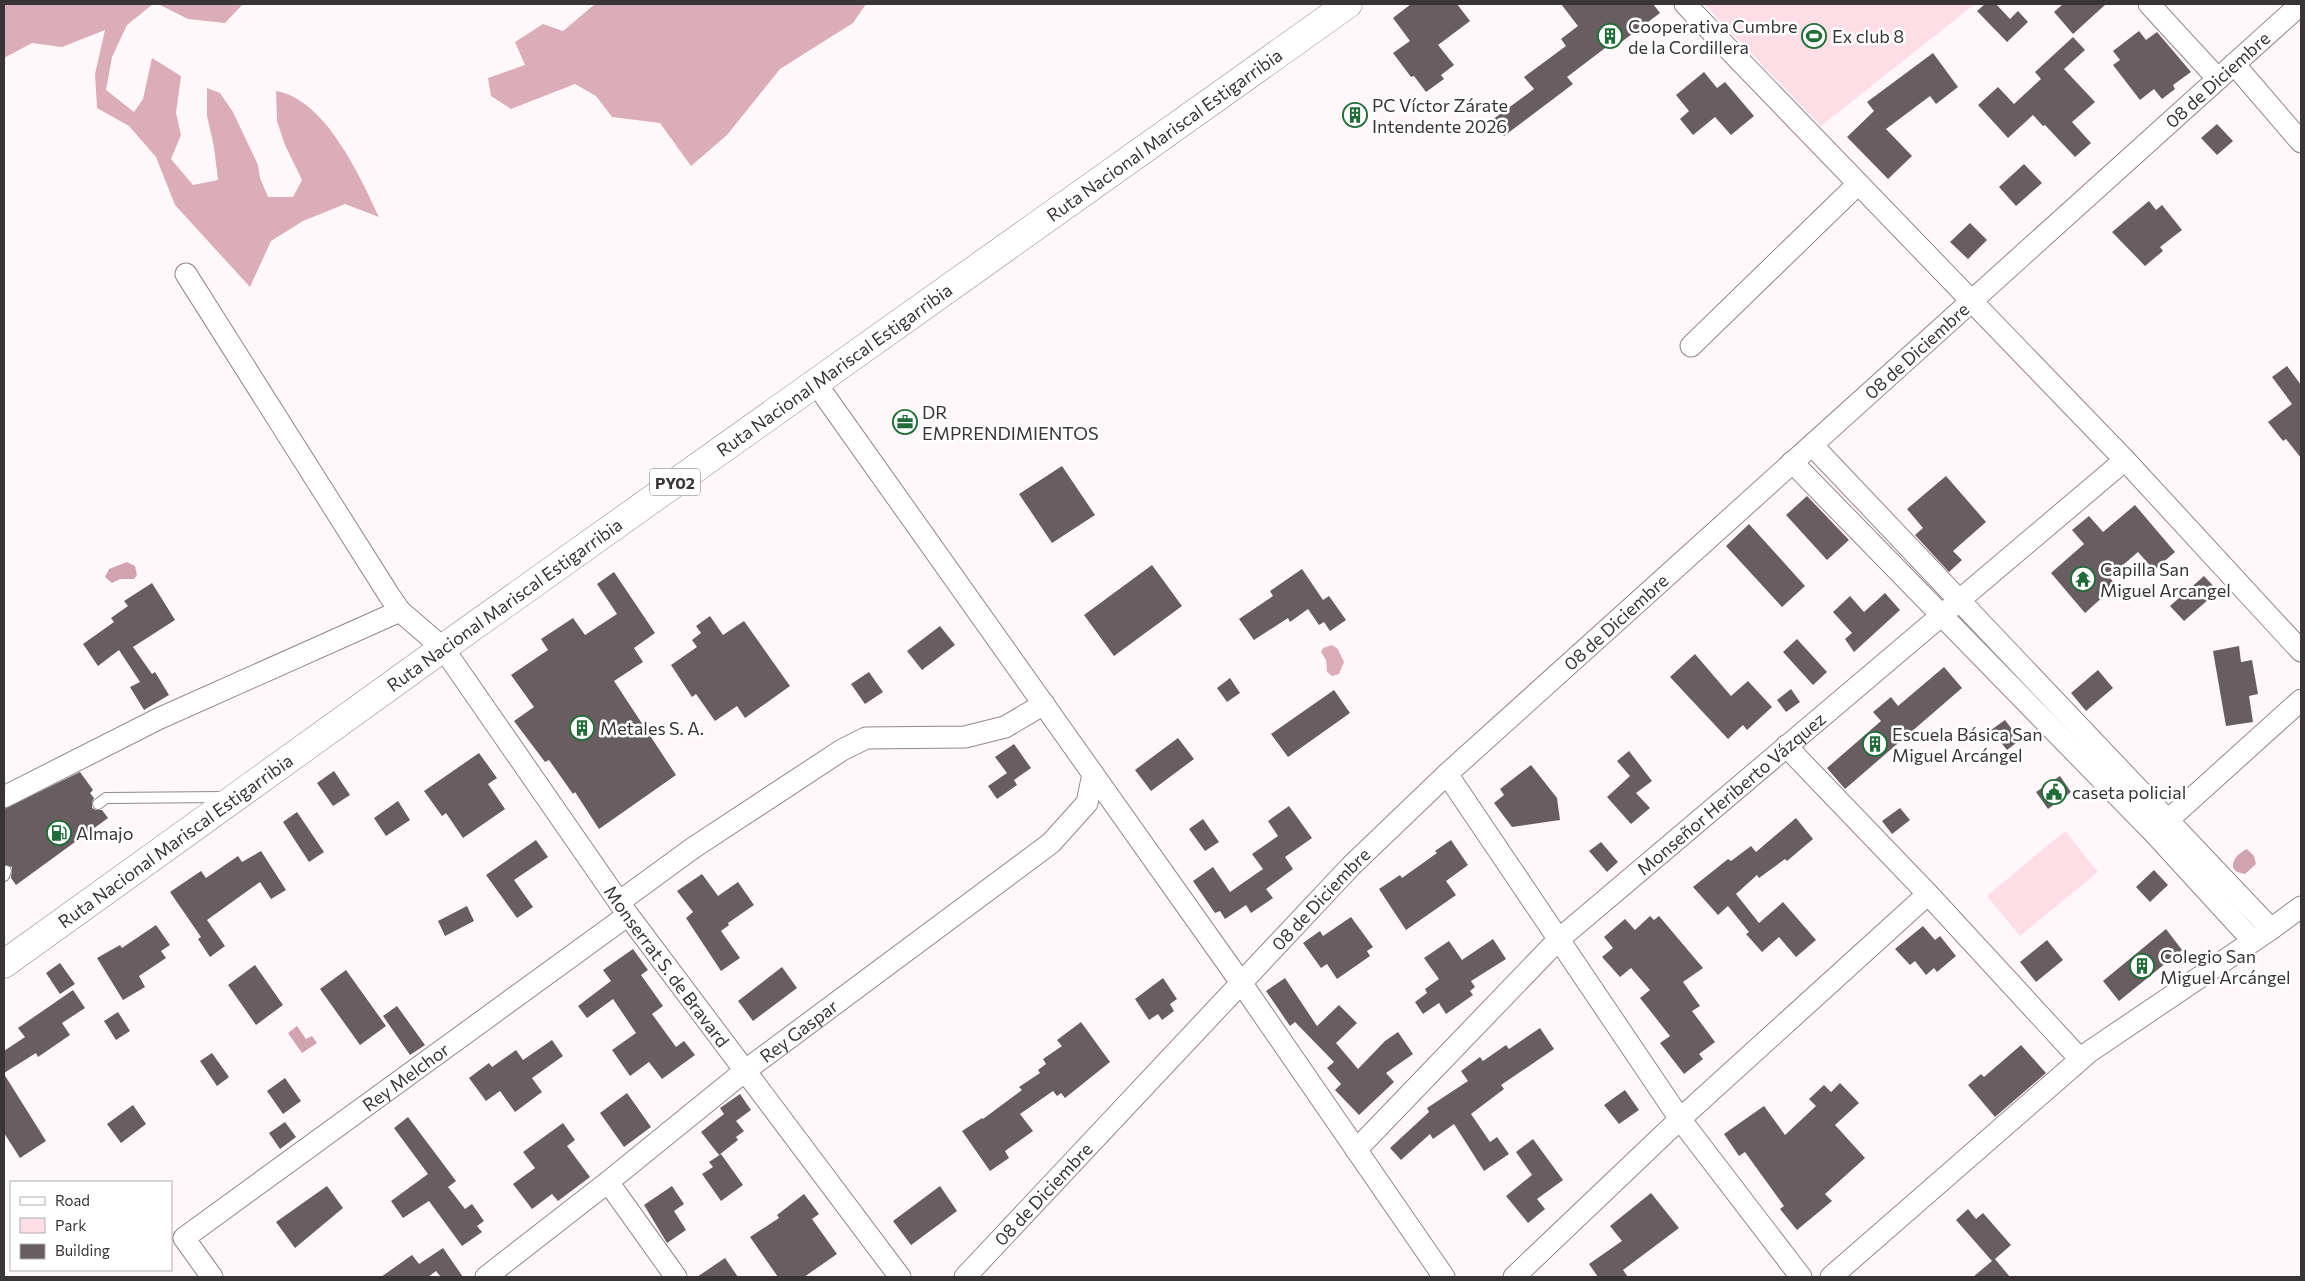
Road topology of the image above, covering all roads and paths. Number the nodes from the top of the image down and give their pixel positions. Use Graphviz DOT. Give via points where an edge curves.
graph roads {
  1 [pos="1348,4"];
  2 [pos="1685,4"];
  3 [pos="2149,4"];
  4 [pos="2301,4"];
  5 [pos="2234,64"];
  6 [pos="2218,79"];
  7 [pos="2301,142"];
  8 [pos="1858,184"];
  9 [pos="186,274"];
  10 [pos="1970,300"];
  11 [pos="1691,346"];
  12 [pos="815,382"];
  13 [pos="1812,445"];
  14 [pos="2125,460"];
  15 [pos="1792,462"];
  16 [pos="1958,601"];
  17 [pos="400,611"];
  18 [pos="1942,615"];
  19 [pos="443,648"];
  20 [pos="2301,651"];
  21 [pos="2301,700"];
  22 [pos="1044,704"];
  23 [pos="1786,746"];
  24 [pos="1093,774"];
  25 [pos="1448,774"];
  26 [pos="4,797"];
  27 [pos="235,797"];
  28 [pos="98,804"];
  29 [pos="2160,826"];
  30 [pos="1928,894"];
  31 [pos="2301,907"];
  32 [pos="623,908"];
  33 [pos="2271,929"];
  34 [pos="1558,940"];
  35 [pos="2253,942"];
  36 [pos="4,964"];
  37 [pos="1242,984"];
  38 [pos="2080,1059"];
  39 [pos="746,1070"];
  40 [pos="1680,1119"];
  41 [pos="1356,1150"];
  42 [pos="608,1182"];
  43 [pos="212,1277"];
  44 [pos="486,1277"];
  45 [pos="676,1277"];
  46 [pos="900,1277"];
  47 [pos="965,1277"];
  48 [pos="1444,1277"];
  49 [pos="1514,1277"];
  50 [pos="1800,1277"];
  51 [pos="1831,1277"];
  1 -- 12 [label="main road, Ruta Nacional Mariscal Estigarribia / PY02"];
  2 -- 8 [label="street"];
  3 -- 6 [label="street"];
  4 -- 5 [label="street, 08 de Diciembre"];
  5 -- 6 [label="street, 08 de Diciembre"];
  5 -- 7 [label="street"];
  6 -- 10 [label="street, 08 de Diciembre"];
  8 -- 10 [label="street"];
  8 -- 11 [label="street"];
  9 -- 17 [label="street, Monserrat S. de Bravard"];
  10 -- 13 [label="street, 08 de Diciembre"];
  10 -- 14 [label="street"];
  12 -- 19 [label="main road, Ruta Nacional Mariscal Estigarribia / PY02"];
  12 -- 22 [label="street"];
  13 -- 15 [label="street, 08 de Diciembre"];
  13 -- 16 [label="street"];
  14 -- 16 [label="street, Monseñor Heriberto Vázquez"];
  14 -- 20 [label="street"];
  15 -- 18 [label="street"];
  15 -- 25 [label="street, 08 de Diciembre"];
  16 -- 18 [label="street, Monseñor Heriberto Vázquez"];
  16 -- 29 [label="street"];
  17 -- 19 [label="street, Monserrat S. de Bravard"];
  17 -- 26 [label="street" via="158,720"];
  18 -- 23 [label="street, Monseñor Heriberto Vázquez"];
  18 -- 29 [label="street"];
  19 -- 27 [label="main road, Ruta Nacional Mariscal Estigarribia / PY02"];
  19 -- 32 [label="street, Monserrat S. de Bravard"];
  21 -- 29 [label="street"];
  22 -- 24 [label="street"];
  22 -- 32 [label="street, Rey Melchor" via="1005,726 965,737 866,738 842,750 693,848"];
  23 -- 30 [label="street"];
  23 -- 34 [label="street, Monseñor Heriberto Vázquez"];
  24 -- 37 [label="street"];
  24 -- 39 [label="street, Rey Gaspar" via="1087,803 1051,843"];
  25 -- 34 [label="street"];
  25 -- 37 [label="street, 08 de Diciembre" via="1350,866"];
  27 -- 28 [label="lane" via="106,798"];
  27 -- 36 [label="main road, Ruta Nacional Mariscal Estigarribia / PY02"];
  29 -- 33 [label="street"];
  29 -- 35 [label="street"];
  30 -- 38 [label="street"];
  30 -- 40 [label="street"];
  31 -- 33 [label="street"];
  32 -- 39 [label="street, Monserrat S. de Bravard"];
  32 -- 43 [label="street, Rey Melchor" via="184,1238"];
  33 -- 35 [label="street"];
  34 -- 40 [label="street"];
  34 -- 41 [label="street, Monseñor Heriberto Vázquez"];
  35 -- 38 [label="street"];
  37 -- 41 [label="street"];
  37 -- 47 [label="street, 08 de Diciembre"];
  38 -- 51 [label="street"];
  39 -- 42 [label="street, Rey Gaspar"];
  39 -- 46 [label="street, Monserrat S. de Bravard"];
  40 -- 49 [label="street"];
  40 -- 50 [label="street"];
  41 -- 48 [label="street"];
  42 -- 44 [label="street, Rey Gaspar"];
  42 -- 45 [label="street"];
}
